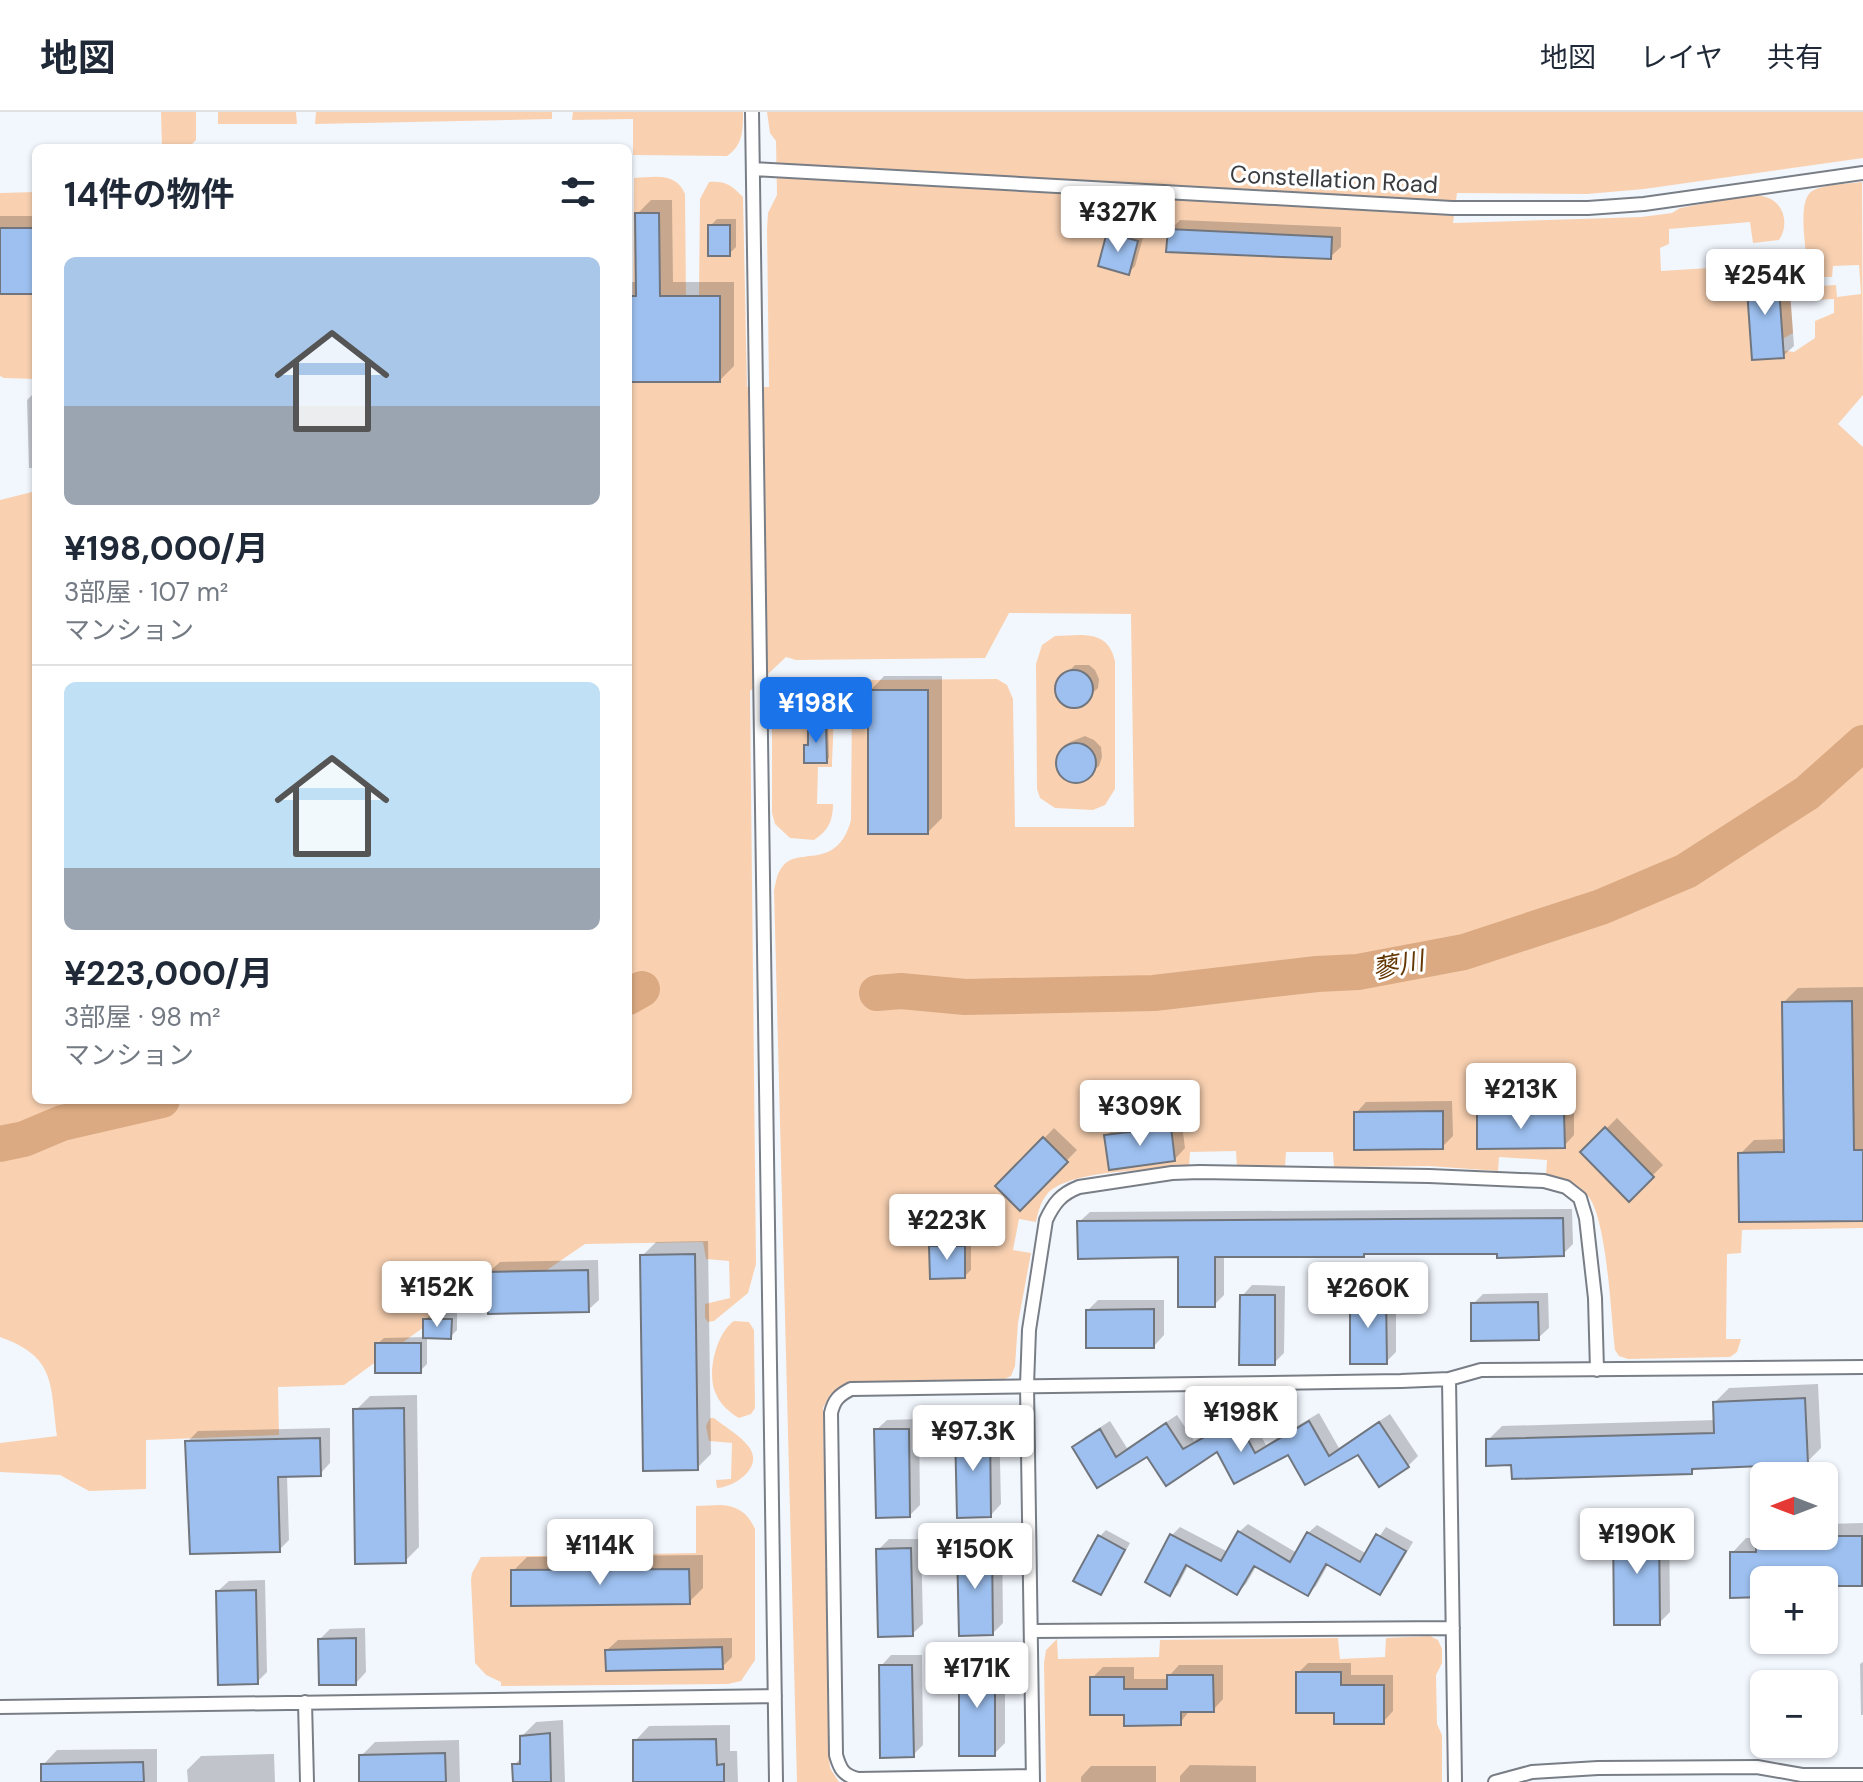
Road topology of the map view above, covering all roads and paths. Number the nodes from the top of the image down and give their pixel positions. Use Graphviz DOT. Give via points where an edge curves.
graph roads {
  1 [pos="752,112"];
  2 [pos="753,169"];
  3 [pos="1863,173"];
  4 [pos="1863,1367"];
  5 [pos="1597,1370"];
  6 [pos="1449,1379"];
  7 [pos="1027,1385"];
  8 [pos="1453,1628"];
  9 [pos="1032,1631"];
  10 [pos="775,1696"];
  11 [pos="305,1702"];
  12 [pos="0,1707"];
  13 [pos="1863,1775"];
  14 [pos="1033,1779"];
  15 [pos="307,1782"];
  16 [pos="776,1782"];
  17 [pos="1455,1782"];
  18 [pos="1495,1782"];
  1 -- 2 [label="lane"];
  2 -- 3 [label="lane, Constellation Road" via="1452,208 1644,204"];
  2 -- 10 [label="lane"];
  4 -- 5 [label="lane"];
  5 -- 6 [label="lane" via="1481,1370"];
  5 -- 7 [label="lane" via="1586,1218 1580,1198 1566,1187 1544,1181 1429,1176 1172,1173 1079,1187 1054,1204 1042,1241"];
  6 -- 7 [label="lane"];
  6 -- 8 [label="lane"];
  7 -- 9 [label="lane"];
  7 -- 14 [label="lane" via="851,1389 833,1403 836,1755 847,1777 858,1779"];
  8 -- 9 [label="lane"];
  8 -- 17 [label="lane"];
  9 -- 14 [label="lane"];
  10 -- 11 [label="lane"];
  10 -- 16 [label="lane"];
  11 -- 12 [label="lane"];
  11 -- 15 [label="lane"];
  13 -- 18 [label="lane" via="1802,1775 1757,1767 1598,1768 1532,1772"];
}
